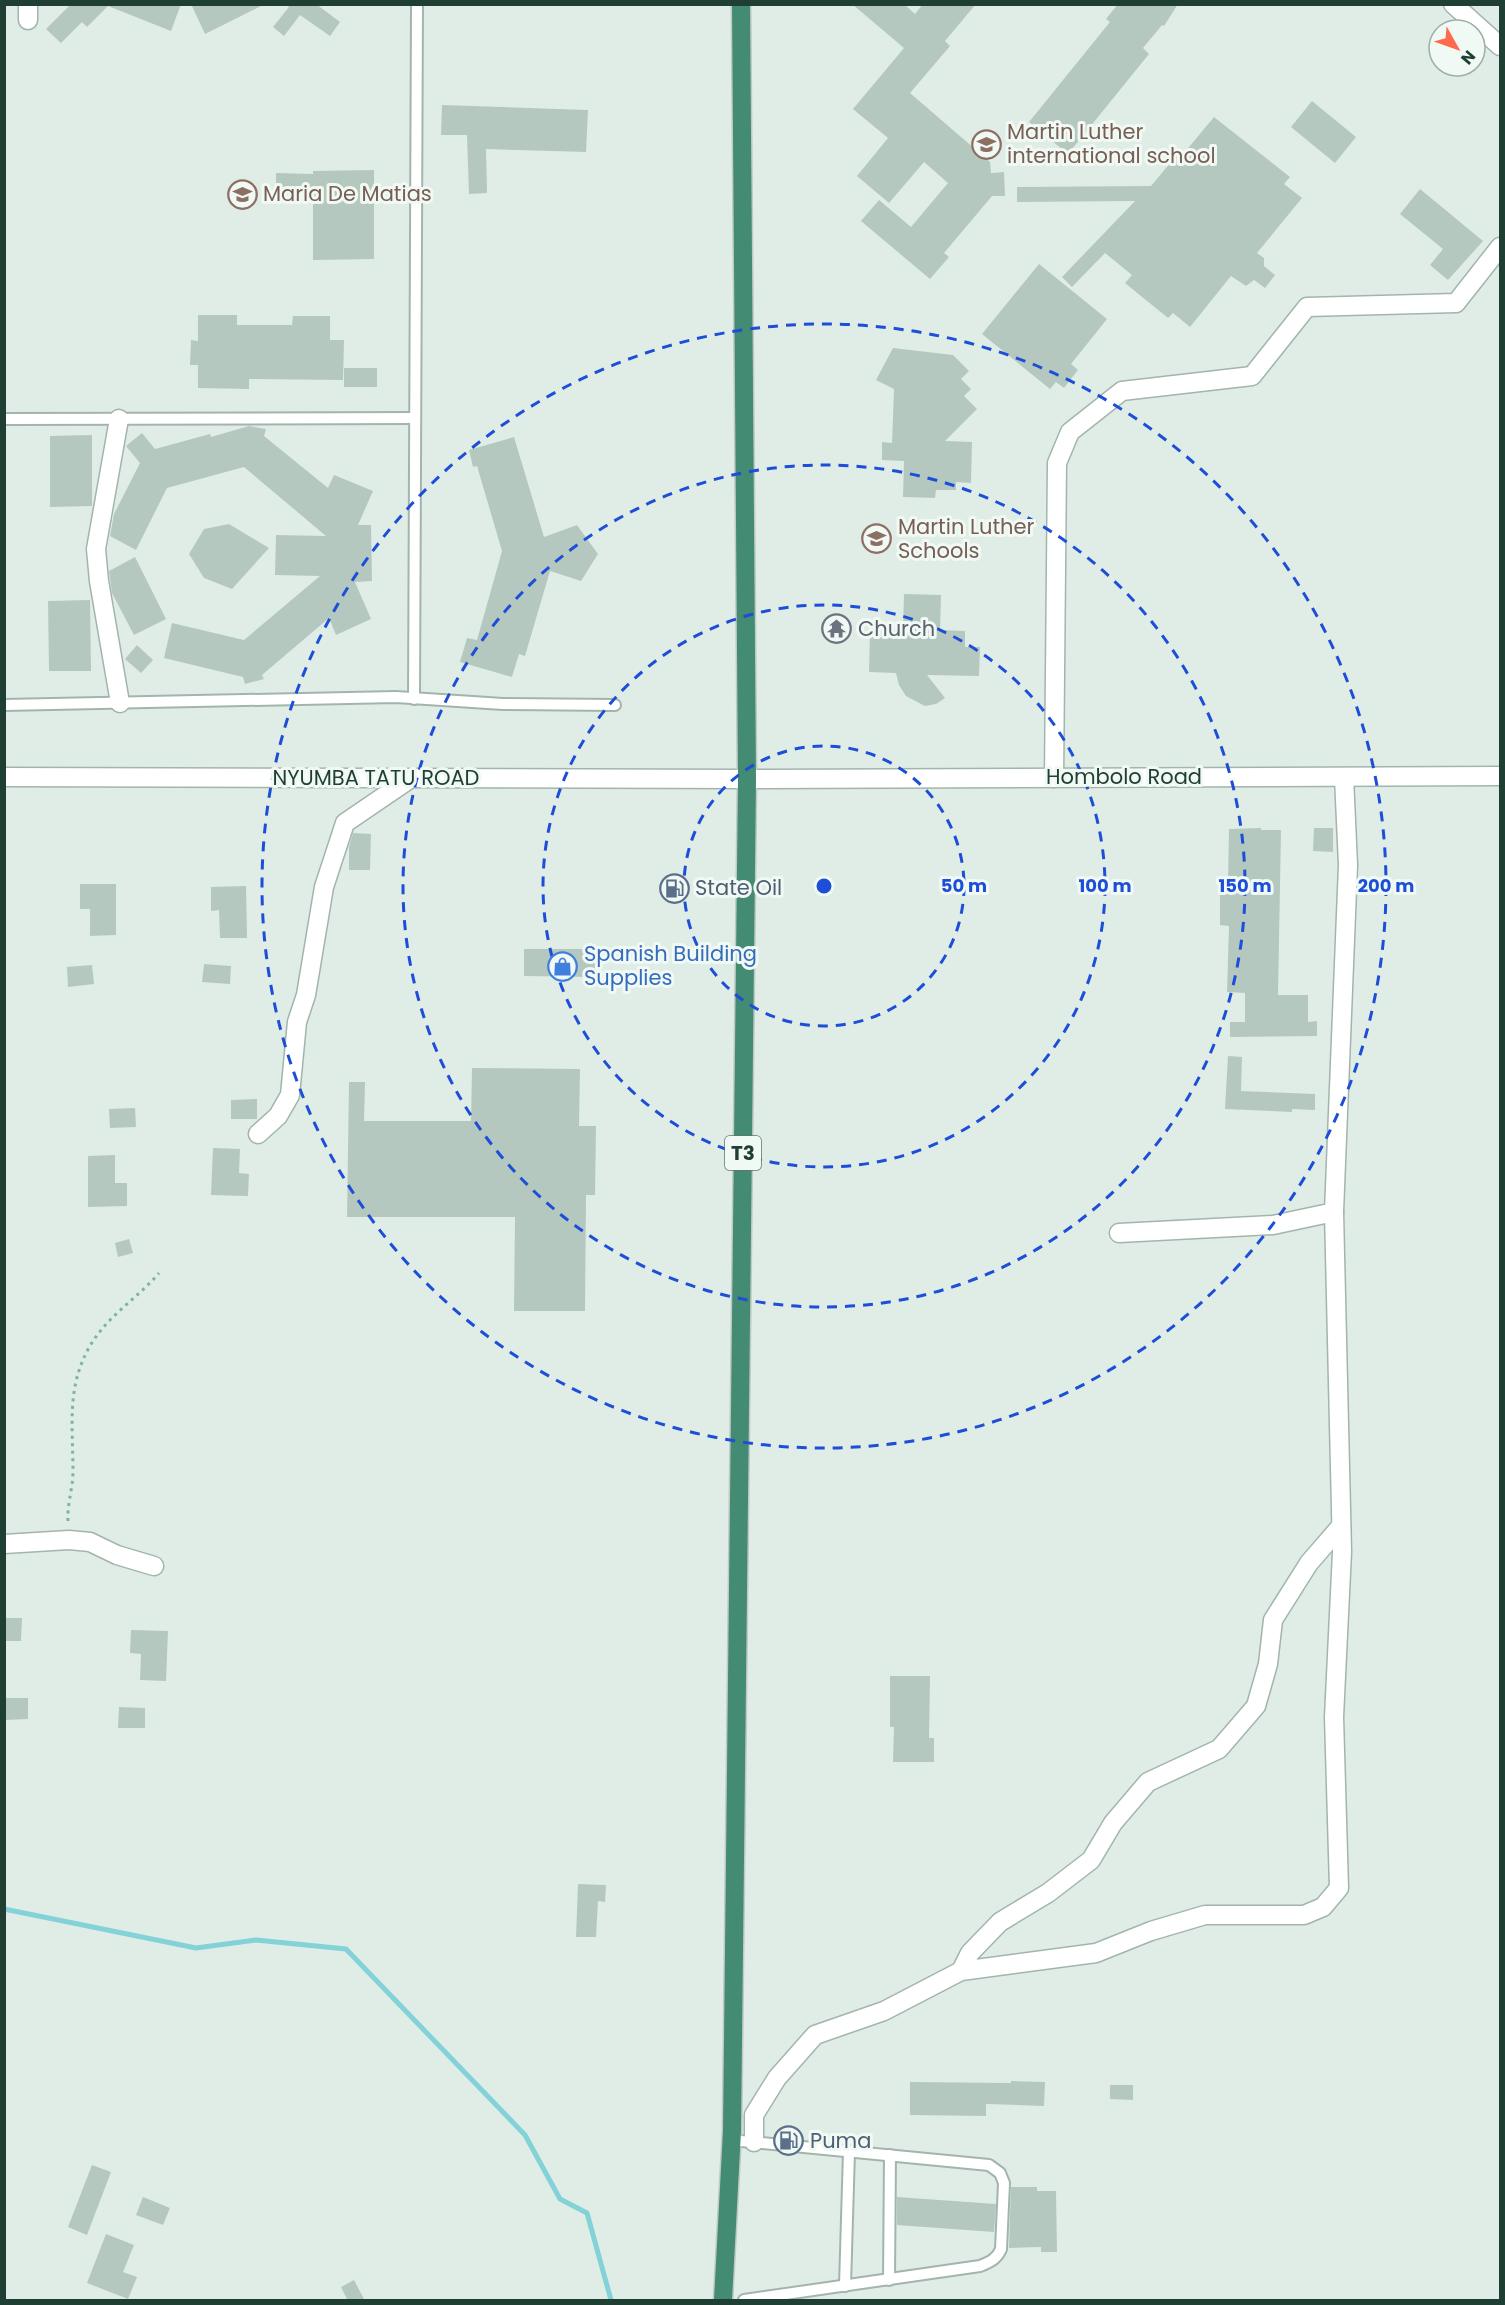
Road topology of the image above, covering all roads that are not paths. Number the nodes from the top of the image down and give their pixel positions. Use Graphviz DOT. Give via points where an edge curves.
graph roads {
  1 [pos="417,4"];
  2 [pos="741,4"];
  3 [pos="1453,4"];
  4 [pos="1500,46"];
  5 [pos="1500,247"];
  6 [pos="415,418"];
  7 [pos="4,419"];
  8 [pos="119,419"];
  9 [pos="414,699"];
  10 [pos="120,703"];
  11 [pos="4,705"];
  12 [pos="615,705"];
  13 [pos="1500,776"];
  14 [pos="4,777"];
  15 [pos="1344,777"];
  16 [pos="411,778"];
  17 [pos="1054,778"];
  18 [pos="747,779"];
  19 [pos="258,1134"];
  20 [pos="1334,1212"];
  21 [pos="1119,1233"];
  22 [pos="1341,1526"];
  23 [pos="4,1544"];
  24 [pos="154,1566"];
  25 [pos="961,1971"];
  26 [pos="731,2140"];
  27 [pos="754,2142"];
  28 [pos="849,2151"];
  29 [pos="890,2155"];
  30 [pos="889,2280"];
  31 [pos="845,2286"];
  32 [pos="723,2301"];
  33 [pos="744,2301"];
  1 -- 6 [label="lane"];
  2 -- 18 [label="highway, T3"];
  3 -- 4 [label="street"];
  5 -- 17 [label="street" via="1456,303 1307,306 1252,376 1122,391 1070,432 1057,463"];
  6 -- 8 [label="lane"];
  6 -- 9 [label="lane"];
  7 -- 8 [label="lane"];
  8 -- 10 [label="street" via="96,549"];
  9 -- 10 [label="lane"];
  9 -- 12 [label="lane"];
  10 -- 11 [label="lane"];
  13 -- 15 [label="street, Hombolo Road"];
  14 -- 16 [label="street, NYUMBA TATU ROAD"];
  15 -- 17 [label="street, Hombolo Road"];
  15 -- 20 [label="street" via="1348,865"];
  16 -- 18 [label="street, NYUMBA TATU ROAD"];
  16 -- 19 [label="street" via="345,823 324,887 310,974 297,1022 290,1095 278,1116"];
  17 -- 18 [label="street, Hombolo Road"];
  18 -- 26 [label="highway, T3"];
  20 -- 21 [label="street" via="1273,1225"];
  20 -- 22 [label="street"];
  22 -- 25 [label="street" via="1309,1563 1273,1620 1268,1664 1256,1706 1219,1749 1148,1782 1113,1823 1090,1860 1048,1893 1000,1922 970,1953"];
  22 -- 25 [label="street" via="1334,1717 1339,1888 1323,1907 1304,1915 1205,1915 1096,1953"];
  23 -- 24 [label="street" via="90,1542"];
  25 -- 27 [label="street" via="884,2011 815,2035 777,2078 754,2115"];
  26 -- 27 [label="lane"];
  26 -- 32 [label="highway, T3"];
  27 -- 28 [label="lane"];
  28 -- 29 [label="lane"];
  28 -- 31 [label="lane"];
  29 -- 30 [label="lane"];
  29 -- 30 [label="lane" via="989,2164 1000,2173 1004,2183 998,2256 980,2266"];
  30 -- 31 [label="lane"];
  31 -- 33 [label="lane"];
}
